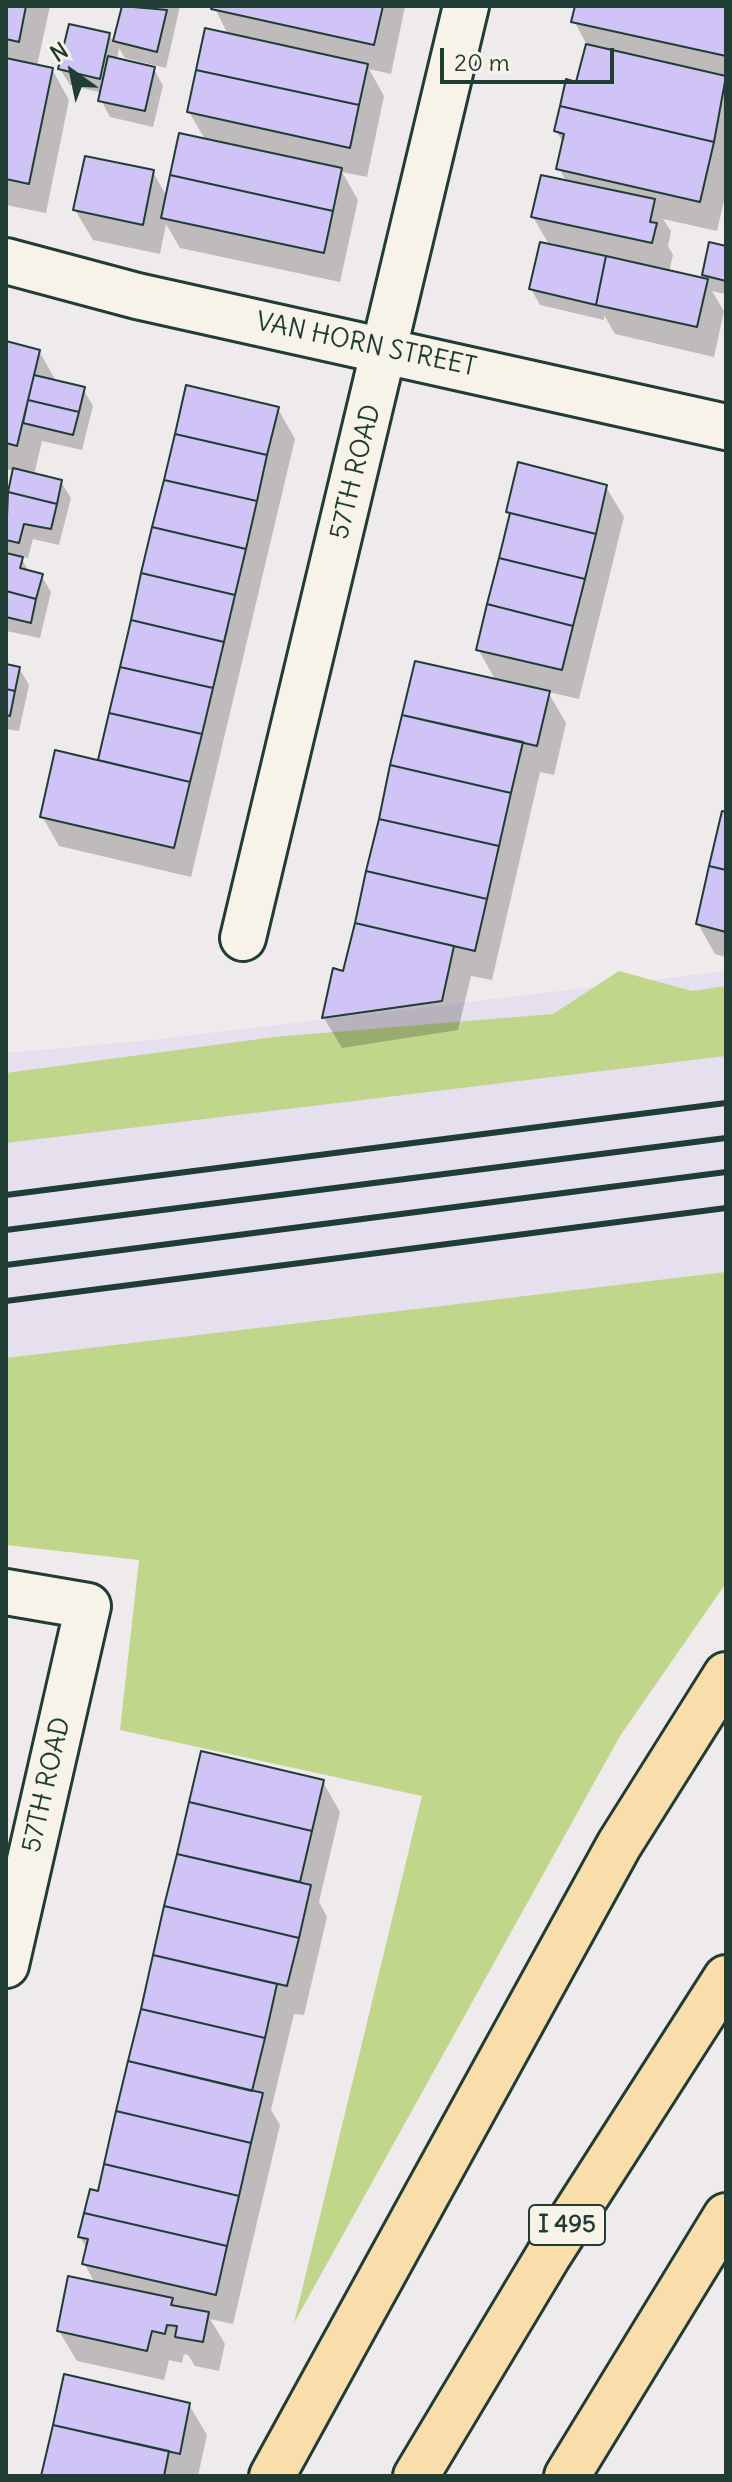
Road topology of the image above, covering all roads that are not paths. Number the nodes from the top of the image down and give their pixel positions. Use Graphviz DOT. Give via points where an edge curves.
graph roads {
  1 [pos="466,6"];
  2 [pos="6,261"];
  3 [pos="387,349"];
  4 [pos="726,427"];
  5 [pos="243,938"];
  6 [pos="6,1592"];
  7 [pos="726,1675"];
  8 [pos="6,1965"];
  9 [pos="726,1978"];
  10 [pos="726,2216"];
  11 [pos="272,2476"];
  12 [pos="416,2476"];
  13 [pos="567,2476"];
  1 -- 3 [label="street, 57TH ROAD"];
  2 -- 3 [label="street, VAN HORN STREET" via="137,296"];
  3 -- 4 [label="street, VAN HORN STREET"];
  3 -- 5 [label="street, 57TH ROAD"];
  6 -- 8 [label="street, 57TH ROAD" via="88,1606"];
  7 -- 11 [label="highway" via="612,1858"];
  9 -- 12 [label="highway, I 495" via="548,2256"];
  10 -- 13 [label="highway"];
}
